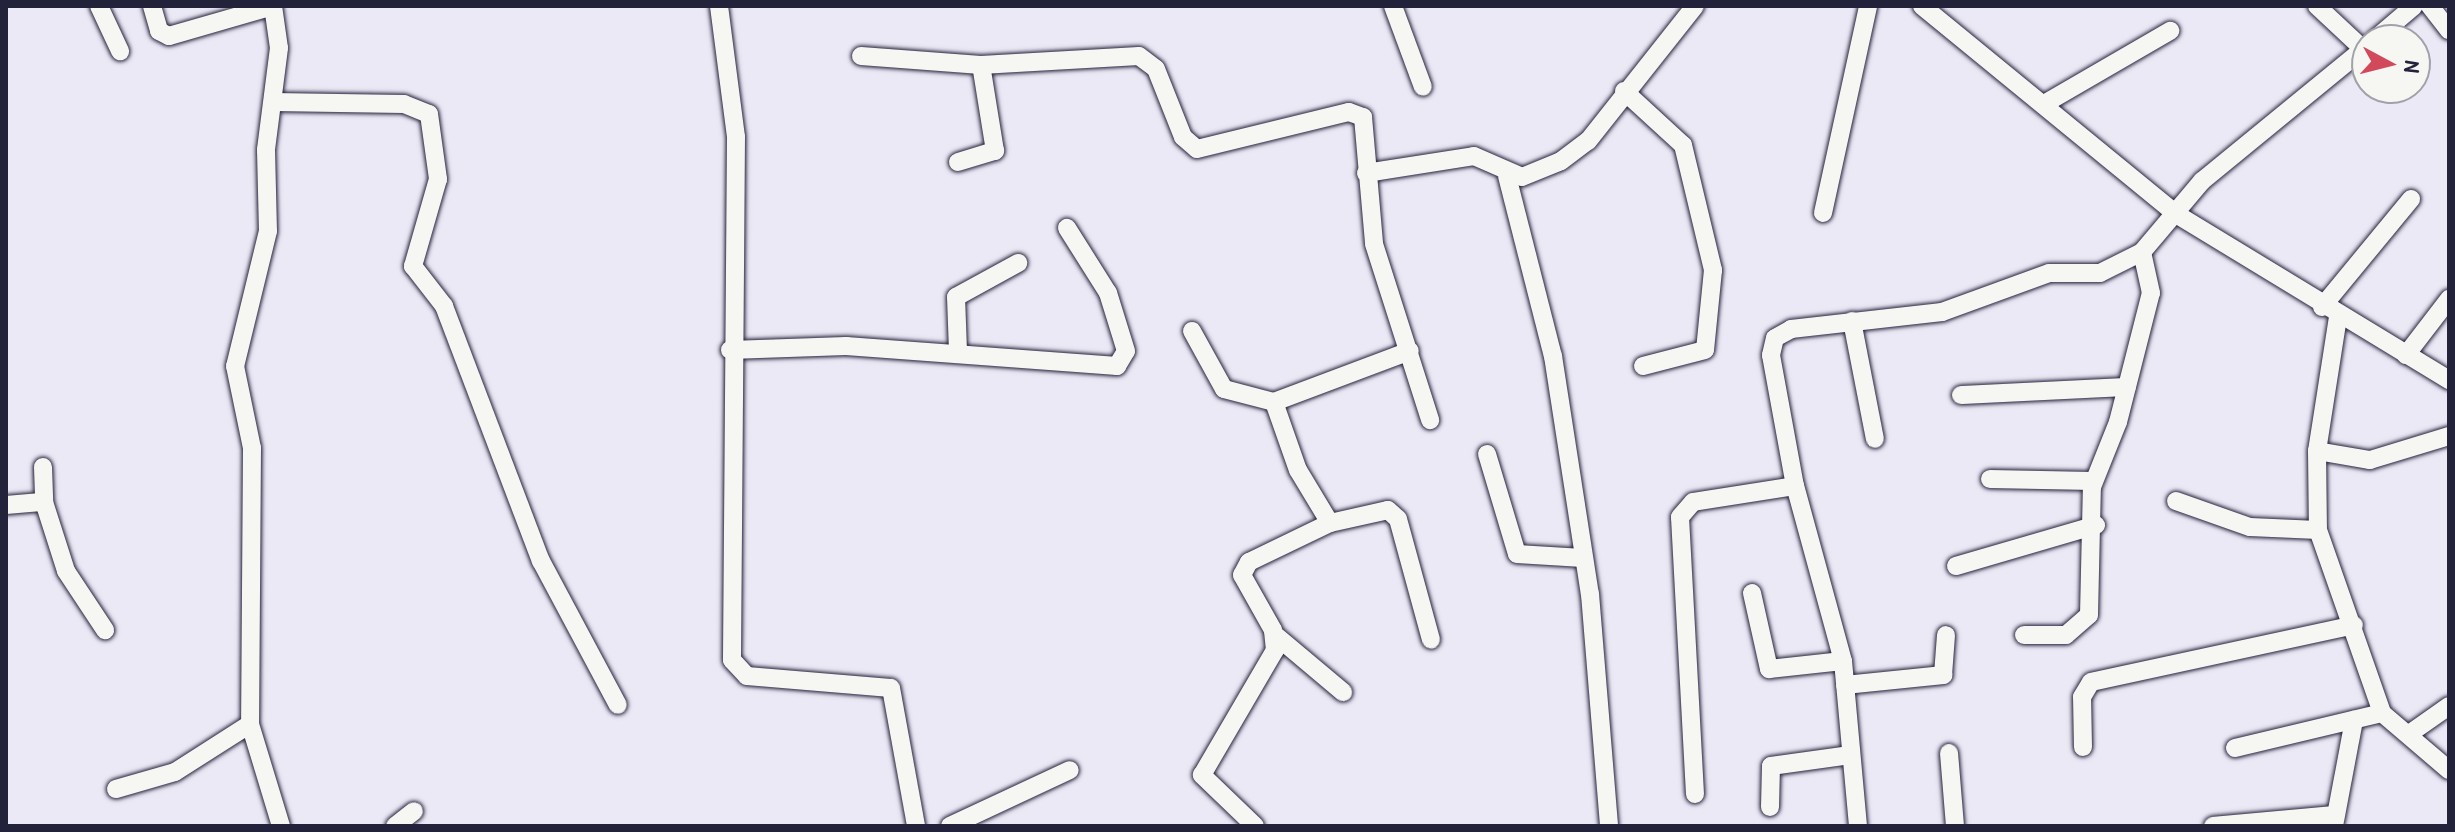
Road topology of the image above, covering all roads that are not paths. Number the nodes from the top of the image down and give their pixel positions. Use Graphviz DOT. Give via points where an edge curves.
graph roads {
  1 [pos="99,6"];
  2 [pos="152,6"];
  3 [pos="273,6"];
  4 [pos="719,6"];
  5 [pos="1393,6"];
  6 [pos="1695,6"];
  7 [pos="1868,6"];
  8 [pos="1922,6"];
  9 [pos="2317,6"];
  10 [pos="2414,6"];
  11 [pos="2430,6"];
  12 [pos="2393,24"];
  13 [pos="2449,30"];
  14 [pos="2170,31"];
  15 [pos="2351,32"];
  16 [pos="120,51"];
  17 [pos="861,56"];
  18 [pos="2351,59"];
  19 [pos="981,65"];
  20 [pos="1423,87"];
  21 [pos="1624,91"];
  22 [pos="273,102"];
  23 [pos="2044,104"];
  24 [pos="958,162"];
  25 [pos="1366,173"];
  26 [pos="1507,176"];
  27 [pos="2411,199"];
  28 [pos="1823,213"];
  29 [pos="2176,214"];
  30 [pos="1067,228"];
  31 [pos="2142,252"];
  32 [pos="1018,263"];
  33 [pos="2449,299"];
  34 [pos="2322,307"];
  35 [pos="2338,317"];
  36 [pos="1852,321"];
  37 [pos="1192,331"];
  38 [pos="730,350"];
  39 [pos="958,351"];
  40 [pos="1410,351"];
  41 [pos="2406,355"];
  42 [pos="1643,366"];
  43 [pos="2449,380"];
  44 [pos="2127,387"];
  45 [pos="1961,395"];
  46 [pos="1274,402"];
  47 [pos="1430,420"];
  48 [pos="2449,436"];
  49 [pos="1875,439"];
  50 [pos="2317,451"];
  51 [pos="1487,454"];
  52 [pos="43,467"];
  53 [pos="1990,479"];
  54 [pos="2093,481"];
  55 [pos="1795,486"];
  56 [pos="2176,501"];
  57 [pos="44,502"];
  58 [pos="6,505"];
  59 [pos="1330,523"];
  60 [pos="2096,525"];
  61 [pos="2318,530"];
  62 [pos="1583,558"];
  63 [pos="1956,566"];
  64 [pos="1752,593"];
  65 [pos="2354,625"];
  66 [pos="105,630"];
  67 [pos="1275,635"];
  68 [pos="1946,635"];
  69 [pos="2024,635"];
  70 [pos="1431,640"];
  71 [pos="1843,661"];
  72 [pos="1845,685"];
  73 [pos="1343,692"];
  74 [pos="618,705"];
  75 [pos="2449,706"];
  76 [pos="2382,713"];
  77 [pos="2354,720"];
  78 [pos="250,724"];
  79 [pos="2409,734"];
  80 [pos="2083,747"];
  81 [pos="2235,748"];
  82 [pos="1949,753"];
  83 [pos="1850,755"];
  84 [pos="1070,770"];
  85 [pos="2449,770"];
  86 [pos="116,789"];
  87 [pos="1695,794"];
  88 [pos="1770,807"];
  89 [pos="414,811"];
  90 [pos="2334,820"];
  91 [pos="281,826"];
  92 [pos="395,826"];
  93 [pos="916,826"];
  94 [pos="950,826"];
  95 [pos="1255,826"];
  96 [pos="1609,826"];
  97 [pos="1858,826"];
  98 [pos="1955,826"];
  99 [pos="2213,826"];
  1 -- 16 [label="street"];
  2 -- 3 [label="street" via="159,31 169,36"];
  3 -- 22 [label="street" via="279,48"];
  4 -- 38 [label="street" via="736,137"];
  5 -- 20 [label="street"];
  6 -- 21 [label="street"];
  7 -- 28 [label="street"];
  8 -- 23 [label="street"];
  9 -- 15 [label="street"];
  10 -- 12 [label="street"];
  11 -- 13 [label="street"];
  14 -- 23 [label="street"];
  17 -- 19 [label="street"];
  18 -- 29 [label="street" via="2202,181"];
  19 -- 24 [label="street" via="995,151"];
  19 -- 25 [label="street" via="1139,56 1156,69 1183,137 1197,149 1358,114 1366,124"];
  21 -- 26 [label="street" via="1577,151 1522,177"];
  21 -- 42 [label="street" via="1683,145 1713,270 1705,350"];
  22 -- 74 [label="street" via="404,104 429,114 438,179 413,266 444,306 541,561"];
  22 -- 78 [label="street" via="266,150 268,231 235,366 252,448"];
  23 -- 29 [label="street"];
  25 -- 26 [label="street" via="1474,156"];
  25 -- 40 [label="street" via="1374,244"];
  26 -- 62 [label="street" via="1553,356"];
  27 -- 34 [label="street"];
  29 -- 31 [label="street"];
  29 -- 34 [label="street"];
  30 -- 39 [label="street" via="1108,293 1125,345 1122,362"];
  31 -- 36 [label="street" via="2100,273 2049,273 1942,312"];
  31 -- 44 [label="street" via="2152,284"];
  32 -- 39 [label="street" via="956,297"];
  33 -- 41 [label="street"];
  34 -- 35 [label="street"];
  35 -- 41 [label="street"];
  35 -- 50 [label="street"];
  36 -- 49 [label="street"];
  36 -- 55 [label="street" via="1779,332 1772,345"];
  37 -- 46 [label="street" via="1224,389"];
  38 -- 39 [label="street"];
  38 -- 93 [label="street" via="732,660 747,676 891,688"];
  40 -- 46 [label="street"];
  40 -- 47 [label="street"];
  41 -- 43 [label="street"];
  44 -- 45 [label="street"];
  44 -- 54 [label="street"];
  46 -- 59 [label="street" via="1298,470"];
  48 -- 50 [label="street" via="2370,460"];
  50 -- 61 [label="street"];
  51 -- 62 [label="street" via="1517,554"];
  52 -- 57 [label="street"];
  53 -- 54 [label="street"];
  54 -- 60 [label="street"];
  55 -- 71 [label="street"];
  55 -- 87 [label="street" via="1693,502 1680,517"];
  56 -- 61 [label="street" via="2250,527"];
  57 -- 58 [label="street"];
  57 -- 66 [label="street" via="66,571"];
  59 -- 67 [label="street" via="1244,567 1245,585"];
  59 -- 70 [label="street" via="1381,509 1394,513"];
  60 -- 63 [label="street"];
  60 -- 69 [label="street" via="2084,625 2066,635"];
  61 -- 65 [label="street"];
  62 -- 96 [label="street"];
  64 -- 71 [label="street" via="1769,669"];
  65 -- 76 [label="street"];
  65 -- 80 [label="street" via="2091,682 2082,697"];
  67 -- 73 [label="street"];
  67 -- 95 [label="street" via="1272,656 1203,770"];
  68 -- 72 [label="street" via="1943,675"];
  71 -- 72 [label="street"];
  72 -- 83 [label="street"];
  75 -- 79 [label="street"];
  76 -- 77 [label="street"];
  76 -- 79 [label="street"];
  77 -- 81 [label="street"];
  77 -- 90 [label="street"];
  78 -- 86 [label="street" via="175,772"];
  78 -- 91 [label="street"];
  79 -- 85 [label="street"];
  82 -- 98 [label="street"];
  83 -- 88 [label="street" via="1771,766"];
  83 -- 97 [label="street"];
  84 -- 94 [label="street"];
  89 -- 92 [label="street"];
  90 -- 99 [label="street"];
}
